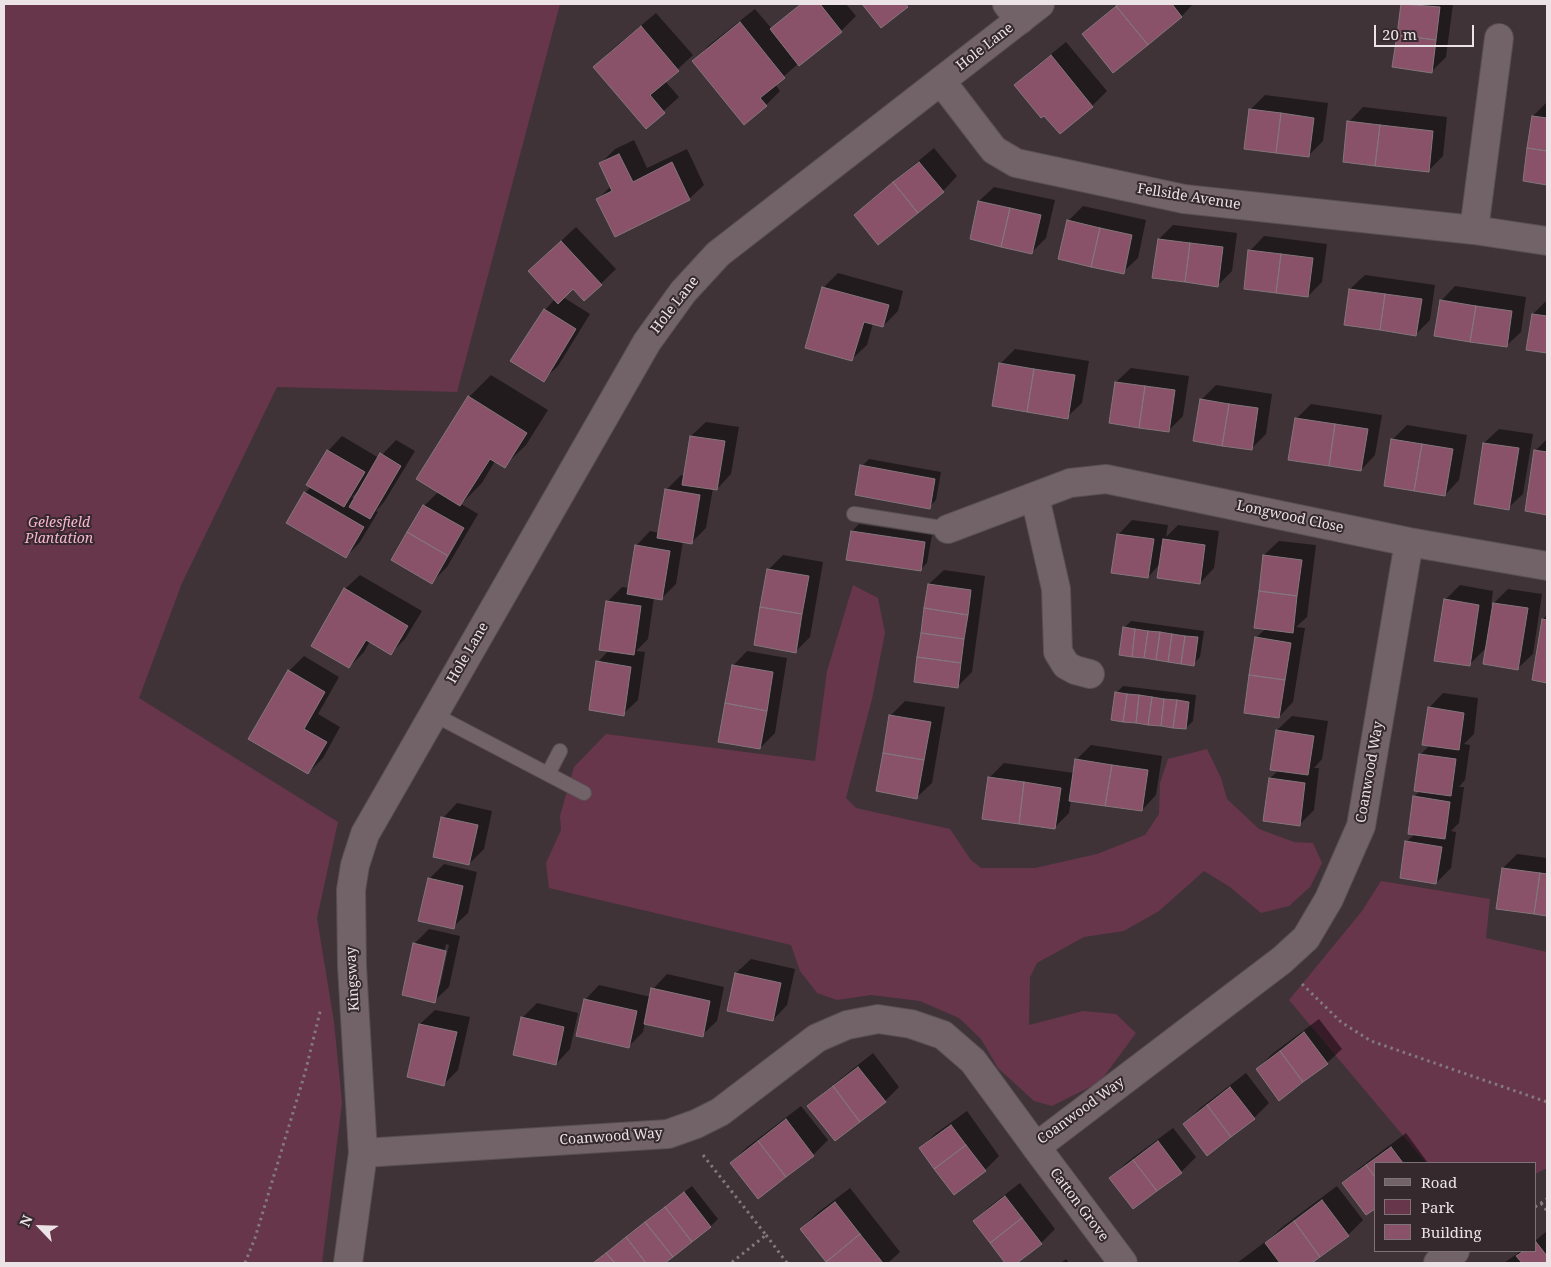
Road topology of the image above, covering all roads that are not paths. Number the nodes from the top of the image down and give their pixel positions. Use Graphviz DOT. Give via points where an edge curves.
graph roads {
  1 [pos="1022,9"];
  2 [pos="1499,38"];
  3 [pos="941,81"];
  4 [pos="1474,230"];
  5 [pos="1547,241"];
  6 [pos="1035,496"];
  7 [pos="854,514"];
  8 [pos="948,529"];
  9 [pos="1409,542"];
  10 [pos="1547,566"];
  11 [pos="1090,674"];
  12 [pos="433,714"];
  13 [pos="560,751"];
  14 [pos="548,774"];
  15 [pos="584,793"];
  16 [pos="1036,1147"];
  17 [pos="363,1153"];
  18 [pos="1454,1252"];
  19 [pos="348,1263"];
  20 [pos="1123,1263"];
  21 [pos="1438,1263"];
  1 -- 3 [label="street, Hole Lane"];
  2 -- 4 [label="street"];
  3 -- 4 [label="street, Fellside Avenue" via="994,150 1016,163 1184,199"];
  3 -- 12 [label="street, Hole Lane" via="718,254 683,292 647,342"];
  4 -- 5 [label="street, Fellside Avenue"];
  6 -- 8 [label="street, Longwood Close"];
  6 -- 9 [label="street, Longwood Close" via="1070,483 1106,479"];
  6 -- 11 [label="street" via="1056,589 1058,652 1066,665"];
  7 -- 8 [label="lane, Longwood Close"];
  9 -- 10 [label="street, Longwood Close"];
  9 -- 16 [label="street, Coanwood Way" via="1361,826 1329,899 1306,938 1282,960"];
  12 -- 14 [label="lane"];
  12 -- 17 [label="street, Kingsway" via="365,834 351,890"];
  13 -- 14 [label="lane"];
  14 -- 15 [label="lane"];
  16 -- 17 [label="street, Coanwood Way" via="973,1061 943,1036 911,1024 878,1019 847,1025 817,1038 720,1112 668,1134"];
  16 -- 20 [label="street, Catton Grove"];
  17 -- 19 [label="street, Kingsway"];
  18 -- 21 [label="street"];
}
